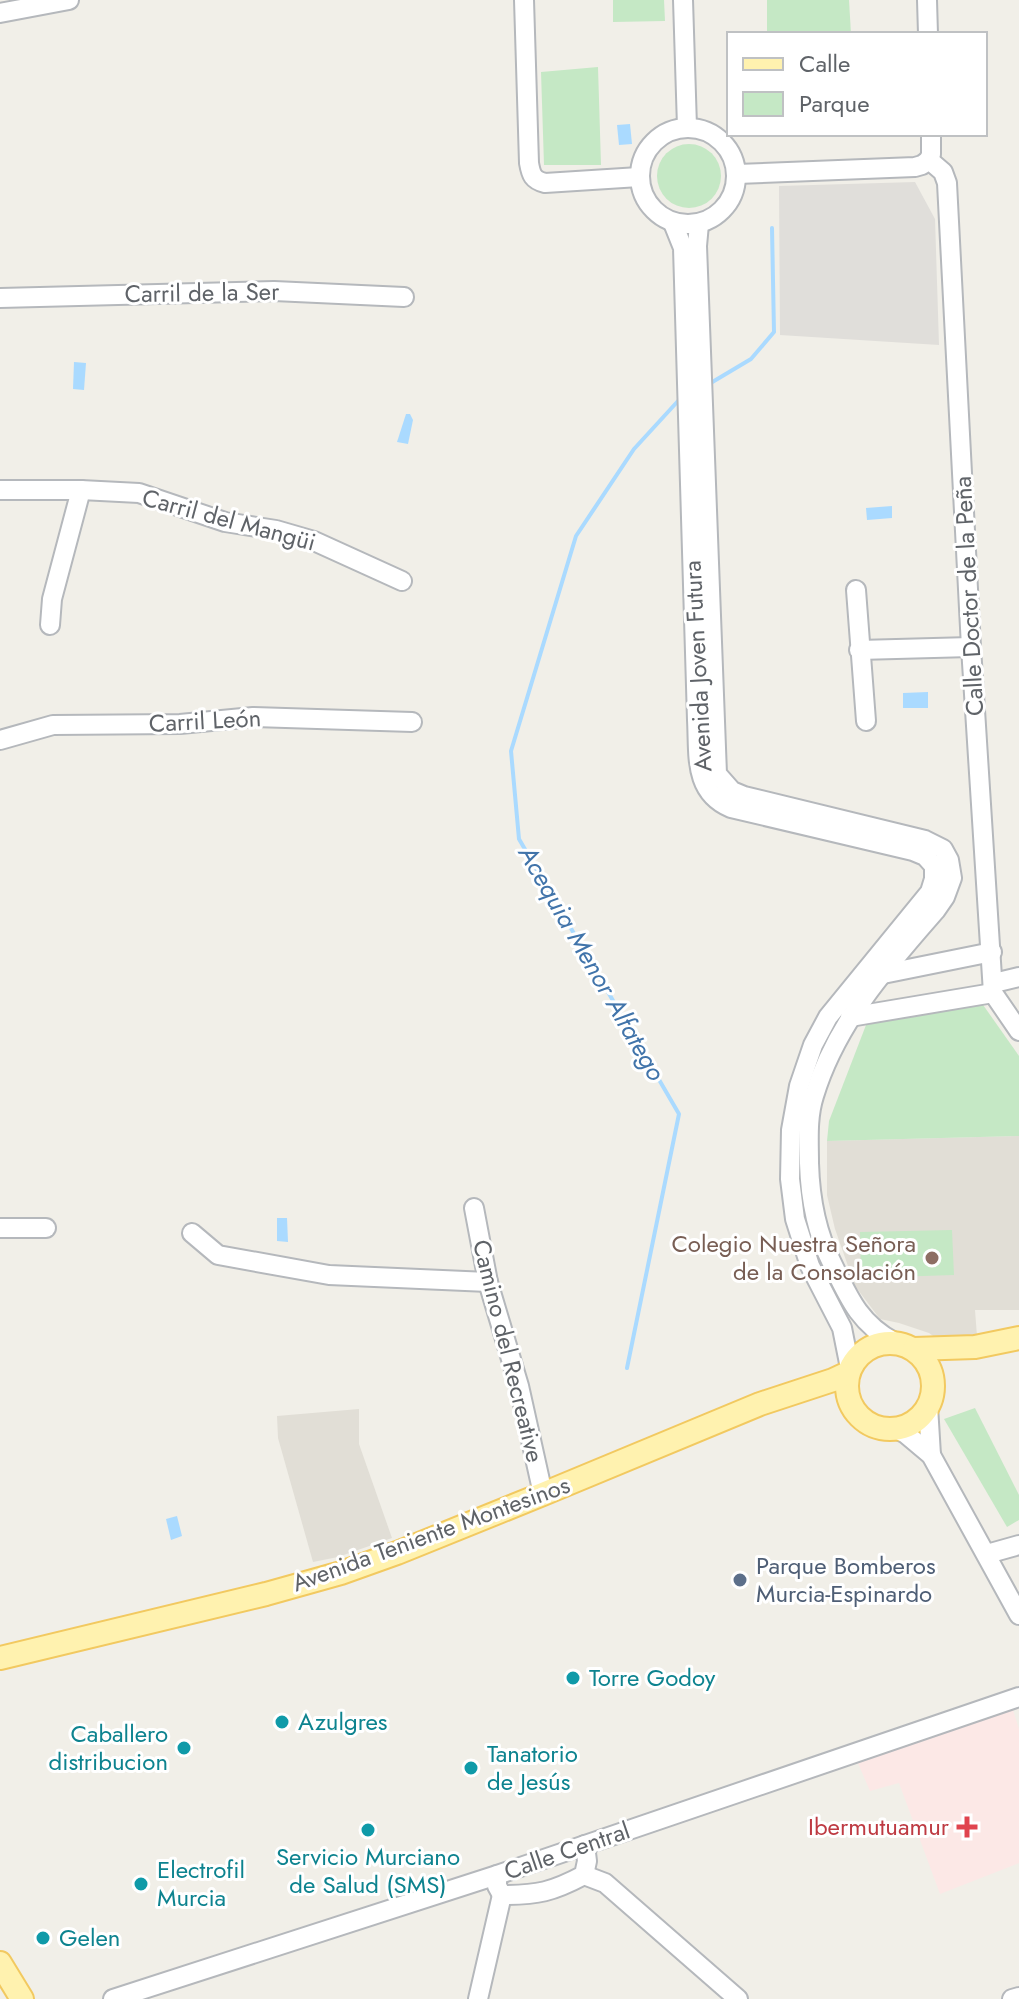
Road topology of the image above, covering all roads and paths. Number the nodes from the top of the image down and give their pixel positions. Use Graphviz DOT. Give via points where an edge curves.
graph roads {
  1 [pos="69,0"];
  2 [pos="524,0"];
  3 [pos="683,0"];
  4 [pos="927,0"];
  5 [pos="0,13"];
  6 [pos="928,32"];
  7 [pos="687,127"];
  8 [pos="931,136"];
  9 [pos="929,160"];
  10 [pos="737,174"];
  11 [pos="639,177"];
  12 [pos="673,223"];
  13 [pos="699,224"];
  14 [pos="404,297"];
  15 [pos="0,298"];
  16 [pos="0,490"];
  17 [pos="81,490"];
  18 [pos="402,581"];
  19 [pos="856,590"];
  20 [pos="50,625"];
  21 [pos="971,647"];
  22 [pos="859,650"];
  23 [pos="866,721"];
  24 [pos="412,722"];
  25 [pos="0,740"];
  26 [pos="992,952"];
  27 [pos="883,974"];
  28 [pos="1019,977"];
  29 [pos="994,988"];
  30 [pos="850,1017"];
  31 [pos="1019,1031"];
  32 [pos="474,1208"];
  33 [pos="0,1228"];
  34 [pos="46,1228"];
  35 [pos="192,1233"];
  36 [pos="488,1282"];
  37 [pos="1019,1338"];
  38 [pos="904,1346"];
  39 [pos="975,1347"];
  40 [pos="849,1370"];
  41 [pos="933,1378"];
  42 [pos="804,1388"];
  43 [pos="848,1398"];
  44 [pos="928,1406"];
  45 [pos="896,1429"];
  46 [pos="931,1455"];
  47 [pos="543,1494"];
  48 [pos="1019,1545"];
  49 [pos="987,1554"];
  50 [pos="1019,1615"];
  51 [pos="0,1658"];
  52 [pos="1019,1697"];
  53 [pos="585,1845"];
  54 [pos="497,1875"];
  55 [pos="584,1875"];
  56 [pos="502,1895"];
  57 [pos="0,1963"];
  58 [pos="0,1991"];
  59 [pos="1019,1997"];
  60 [pos="5,1999"];
  61 [pos="22,1999"];
  62 [pos="113,1999"];
  63 [pos="478,1999"];
  64 [pos="738,1999"];
  65 [pos="1012,1999"];
  1 -- 5 [label="street"];
  2 -- 11 [label="street" via="532,176 545,183"];
  3 -- 7 [label="street"];
  4 -- 6 [label="street"];
  7 -- 10 [label="street" via="715,135 734,159"];
  7 -- 11 [label="street" via="668,131 653,142"];
  8 -- 9 [label="street"];
  9 -- 10 [label="street" via="906,167"];
  9 -- 21 [label="street, Calle Doctor de la Peña" via="947,183"];
  10 -- 13 [label="street" via="724,209"];
  11 -- 12 [label="street" via="644,197"];
  12 -- 13 [label="street"];
  12 -- 40 [label="street, Avenida Joven Futura" via="683,248 697,720 704,786 727,807 913,851 934,866 930,892 828,1017 799,1086 791,1130 795,1219 810,1266 842,1328"];
  13 -- 27 [label="street, Avenida Joven Futura" via="717,774 744,796 925,840 943,849 952,878 945,897"];
  14 -- 15 [label="street, Carril de la Ser" via="274,291"];
  16 -- 17 [label="street, Carril del Mangüi"];
  17 -- 18 [label="street, Carril del Mangüi" via="139,493 225,522 276,530 314,541"];
  17 -- 20 [label="street"];
  19 -- 22 [label="street"];
  21 -- 22 [label="street"];
  21 -- 26 [label="street, Calle Doctor de la Peña"];
  22 -- 23 [label="street"];
  24 -- 25 [label="street, Carril León" via="253,717 180,724 53,725"];
  26 -- 27 [label="street"];
  26 -- 29 [label="street, Calle Doctor de la Peña"];
  27 -- 30 [label="street, Avenida Joven Futura"];
  28 -- 29 [label="street"];
  29 -- 30 [label="street"];
  29 -- 31 [label="street"];
  30 -- 38 [label="street, Avenida Joven Futura" via="813,1098 808,1129 810,1192 825,1250 847,1295 868,1325"];
  32 -- 36 [label="street, Camino del Recreative"];
  33 -- 34 [label="street"];
  35 -- 36 [label="street" via="218,1255 329,1275"];
  36 -- 47 [label="street, Camino del Recreative"];
  37 -- 39 [label="main road"];
  38 -- 39 [label="main road"];
  38 -- 40 [label="main road" via="884,1343 864,1351"];
  38 -- 41 [label="main road" via="926,1362"];
  39 -- 41 [label="main road" via="951,1359"];
  40 -- 42 [label="main road, Avenida Teniente Montesinos"];
  40 -- 43 [label="main road"];
  41 -- 44 [label="main road"];
  42 -- 43 [label="main road"];
  42 -- 47 [label="main road, Avenida Teniente Montesinos"];
  43 -- 45 [label="main road" via="866,1423"];
  44 -- 45 [label="main road" via="915,1421"];
  44 -- 46 [label="street"];
  45 -- 46 [label="street"];
  46 -- 49 [label="street"];
  47 -- 51 [label="main road, Avenida Teniente Montesinos" via="341,1573"];
  48 -- 49 [label="street"];
  49 -- 50 [label="street"];
  52 -- 53 [label="street, Calle Central"];
  53 -- 54 [label="street, Calle Central"];
  53 -- 55 [label="street"];
  54 -- 56 [label="street"];
  54 -- 62 [label="street, Calle Central"];
  55 -- 56 [label="street" via="558,1889"];
  55 -- 64 [label="street" via="605,1883"];
  56 -- 63 [label="street"];
  57 -- 61 [label="main road"];
  58 -- 60 [label="main road"];
  59 -- 65 [label="street"];
}
